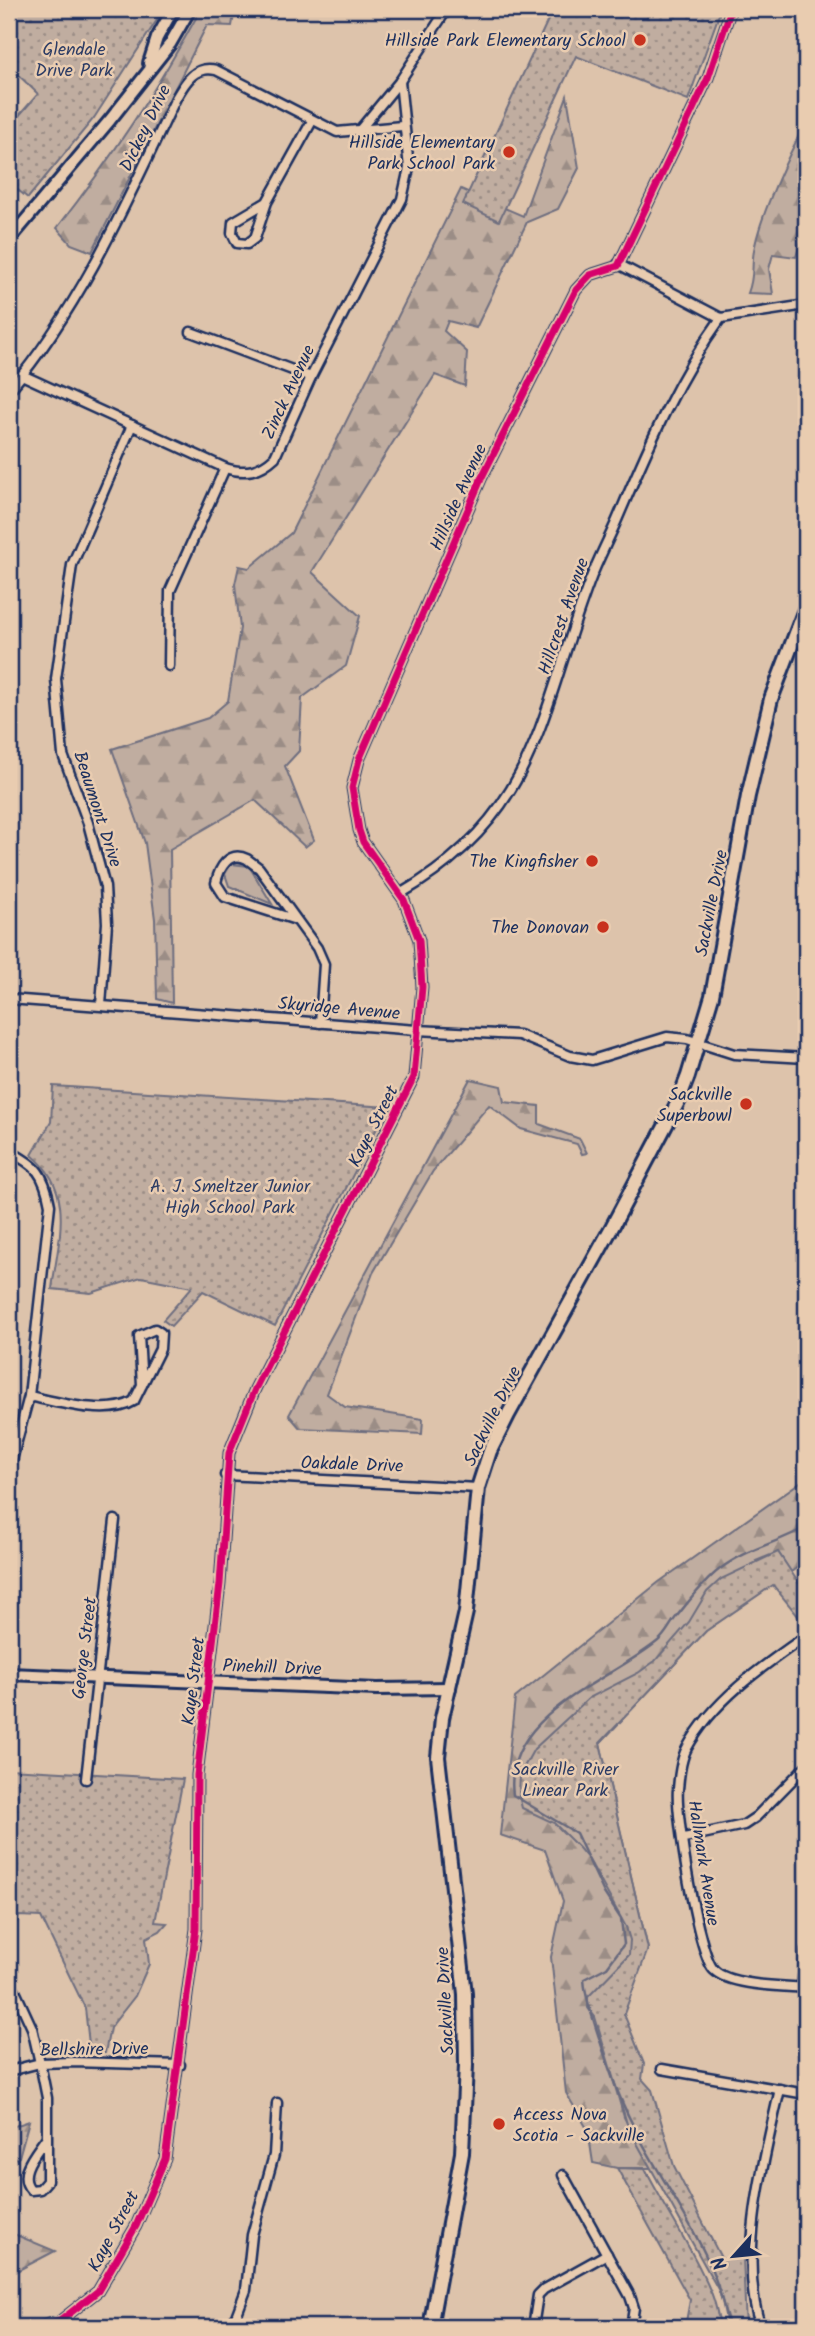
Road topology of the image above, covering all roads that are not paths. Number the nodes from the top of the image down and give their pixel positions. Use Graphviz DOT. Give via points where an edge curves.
graph roads {
  1 [pos="173,9"];
  2 [pos="190,9"];
  3 [pos="447,9"];
  4 [pos="731,9"];
  5 [pos="147,69"];
  6 [pos="400,81"];
  7 [pos="312,121"];
  8 [pos="402,126"];
  9 [pos="358,132"];
  10 [pos="267,202"];
  11 [pos="9,240"];
  12 [pos="618,264"];
  13 [pos="806,305"];
  14 [pos="720,318"];
  15 [pos="191,332"];
  16 [pos="22,375"];
  17 [pos="311,377"];
  18 [pos="9,391"];
  19 [pos="132,425"];
  20 [pos="225,468"];
  21 [pos="806,607"];
  22 [pos="169,666"];
  23 [pos="400,894"];
  24 [pos="296,920"];
  25 [pos="9,999"];
  26 [pos="101,1005"];
  27 [pos="320,1023"];
  28 [pos="417,1030"];
  29 [pos="699,1042"];
  30 [pos="806,1058"];
  31 [pos="9,1151"];
  32 [pos="142,1385"];
  33 [pos="29,1396"];
  34 [pos="9,1471"];
  35 [pos="226,1475"];
  36 [pos="478,1488"];
  37 [pos="115,1520"];
  38 [pos="806,1636"];
  39 [pos="9,1674"];
  40 [pos="96,1678"];
  41 [pos="209,1682"];
  42 [pos="450,1688"];
  43 [pos="806,1766"];
  44 [pos="86,1779"];
  45 [pos="684,1838"];
  46 [pos="806,1950"];
  47 [pos="9,1978"];
  48 [pos="804,1988"];
  49 [pos="40,2063"];
  50 [pos="180,2065"];
  51 [pos="662,2069"];
  52 [pos="9,2071"];
  53 [pos="780,2090"];
  54 [pos="806,2094"];
  55 [pos="277,2103"];
  56 [pos="46,2138"];
  57 [pos="563,2175"];
  58 [pos="607,2254"];
  59 [pos="39,2327"];
  60 [pos="232,2327"];
  61 [pos="430,2327"];
  62 [pos="533,2327"];
  63 [pos="631,2327"];
  64 [pos="764,2327"];
  1 -- 5 [label="street"];
  2 -- 5 [label="street" via="170,44"];
  3 -- 6 [label="street"];
  4 -- 12 [label="street" via="708,78"];
  5 -- 11 [label="street" via="110,121"];
  6 -- 8 [label="street, Zinck Avenue"];
  6 -- 9 [label="street"];
  7 -- 9 [label="street, Dickey Drive" via="337,131"];
  7 -- 10 [label="street"];
  7 -- 16 [label="street, Dickey Drive" via="216,70 206,67 189,77 98,258"];
  8 -- 9 [label="street, Dickey Drive"];
  8 -- 17 [label="street, Zinck Avenue" via="409,168 402,199"];
  10 -- 10 [label="street" via="233,222 237,243 247,244 255,238"];
  12 -- 14 [label="street"];
  12 -- 23 [label="street, Hillside Avenue" via="590,275 576,290 482,477 359,760 352,788 355,819 363,842"];
  13 -- 14 [label="street"];
  14 -- 23 [label="street, Hillcrest Avenue" via="646,451 590,580 536,743 518,780 474,839"];
  15 -- 17 [label="street"];
  16 -- 18 [label="street, Dickey Drive"];
  16 -- 19 [label="street, Zinck Avenue"];
  17 -- 20 [label="street, Zinck Avenue" via="275,457 256,470"];
  19 -- 20 [label="street, Zinck Avenue"];
  19 -- 26 [label="street, Beaumont Drive" via="72,565 56,679 62,755 88,822 105,887"];
  20 -- 22 [label="street" via="170,591"];
  21 -- 29 [label="main road, Sackville Drive" via="776,682 757,752 712,996"];
  23 -- 28 [label="street, Hillside Avenue" via="414,922 422,960"];
  24 -- 24 [label="street" via="225,897 216,883 220,867 229,859 247,859"];
  24 -- 27 [label="street" via="324,964"];
  25 -- 26 [label="street, Skyridge Avenue"];
  26 -- 27 [label="street, Skyridge Avenue"];
  27 -- 28 [label="street, Skyridge Avenue"];
  28 -- 29 [label="street, Skyridge Avenue" via="519,1035 592,1060 667,1037"];
  28 -- 35 [label="street, Kaye Street" via="410,1087 255,1389 235,1434"];
  29 -- 30 [label="street, Skyridge Avenue" via="734,1054"];
  29 -- 36 [label="main road, Sackville Drive" via="678,1102 508,1415"];
  31 -- 33 [label="street" via="38,1170 46,1181 50,1205"];
  32 -- 32 [label="street" via="139,1336 155,1329 161,1333 160,1349"];
  32 -- 33 [label="street" via="134,1401 119,1408"];
  33 -- 34 [label="street"];
  35 -- 36 [label="street, Oakdale Drive"];
  35 -- 41 [label="street, Kaye Street"];
  36 -- 42 [label="main road, Sackville Drive" via="466,1612"];
  37 -- 40 [label="street, George Street"];
  38 -- 45 [label="street, Hallmark Avenue" via="735,1689 687,1748 677,1791"];
  39 -- 40 [label="street, Pinehill Drive"];
  40 -- 41 [label="street, Pinehill Drive"];
  40 -- 44 [label="street, George Street"];
  41 -- 42 [label="street, Pinehill Drive"];
  41 -- 50 [label="street, Kaye Street" via="197,1775 196,1929"];
  42 -- 61 [label="main road, Sackville Drive" via="438,1757 465,1994 466,2065 462,2153"];
  43 -- 45 [label="street" via="756,1818 744,1825"];
  45 -- 48 [label="street, Hallmark Avenue" via="696,1926 706,1959 715,1971 730,1979"];
  46 -- 48 [label="street, Hallmark Avenue"];
  47 -- 49 [label="street" via="32,2028"];
  49 -- 50 [label="street, Bellshire Drive"];
  49 -- 52 [label="street, Bellshire Drive"];
  49 -- 56 [label="street" via="47,2098"];
  50 -- 59 [label="street, Kaye Street" via="165,2159 131,2236 98,2291 60,2321"];
  51 -- 53 [label="street"];
  53 -- 54 [label="street"];
  53 -- 64 [label="street" via="756,2206 755,2309"];
  55 -- 60 [label="street" via="274,2155 251,2235 246,2290"];
  56 -- 56 [label="street" via="26,2174 31,2190 40,2189 47,2181"];
  57 -- 58 [label="street"];
  58 -- 62 [label="street" via="544,2289 538,2295"];
  58 -- 63 [label="street" via="634,2308"];
}
